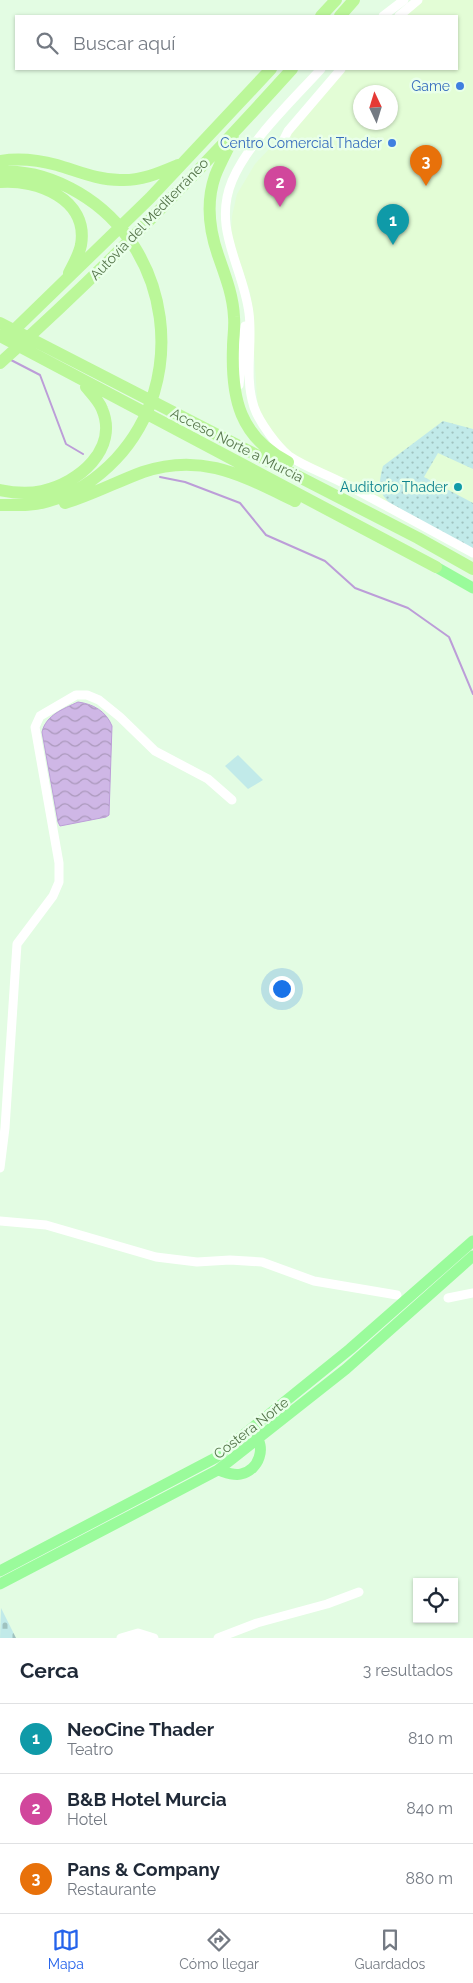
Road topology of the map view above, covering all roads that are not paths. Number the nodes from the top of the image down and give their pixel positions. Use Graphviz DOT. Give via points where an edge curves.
graph roads {
  1 [pos="336,0"];
  2 [pos="354,0"];
  3 [pos="404,0"];
  4 [pos="418,0"];
  5 [pos="322,15"];
  6 [pos="341,15"];
  7 [pos="384,15"];
  8 [pos="399,15"];
  9 [pos="270,70"];
  10 [pos="291,70"];
  11 [pos="320,70"];
  12 [pos="340,70"];
  13 [pos="242,124"];
  14 [pos="233,138"];
  15 [pos="281,145"];
  16 [pos="0,161"];
  17 [pos="181,164"];
  18 [pos="0,172"];
  19 [pos="0,182"];
  20 [pos="62,286"];
  21 [pos="243,286"];
  22 [pos="57,315"];
  23 [pos="2,326"];
  24 [pos="0,343"];
  25 [pos="0,363"];
  26 [pos="0,371"];
  27 [pos="86,387"];
  28 [pos="242,416"];
  29 [pos="0,490"];
  30 [pos="0,505"];
  31 [pos="346,523"];
  32 [pos="418,538"];
  33 [pos="473,554"];
  34 [pos="436,567"];
  35 [pos="473,569"];
  36 [pos="473,588"];
  37 [pos="232,800"];
  38 [pos="0,1168"];
  39 [pos="0,1221"];
  40 [pos="473,1241"];
  41 [pos="473,1256"];
  42 [pos="473,1293"];
  43 [pos="397,1295"];
  44 [pos="448,1298"];
  45 [pos="250,1430"];
  46 [pos="259,1438"];
  47 [pos="218,1470"];
  48 [pos="0,1571"];
  49 [pos="0,1584"];
  50 [pos="359,1592"];
  51 [pos="121,1638"];
  52 [pos="154,1638"];
  53 [pos="218,1638"];
  1 -- 5 [label="highway"];
  2 -- 6 [label="highway"];
  3 -- 7 [label="street"];
  4 -- 8 [label="street"];
  9 -- 17 [label="highway, Autovía del Mediterráneo"];
  10 -- 13 [label="highway, Autovía del Mediterráneo"];
  11 -- 21 [label="street" via="252,146 231,182 225,228"];
  12 -- 15 [label="street" via="288,131"];
  13 -- 14 [label="highway"];
  13 -- 22 [label="highway, Autovía del Mediterráneo"];
  14 -- 22 [label="highway" via="117,261"];
  14 -- 28 [label="highway" via="215,176 209,221 230,289 235,318 232,374"];
  16 -- 17 [label="highway" via="34,160 117,180 144,178"];
  17 -- 20 [label="highway, Autovía del Mediterráneo"];
  18 -- 30 [label="highway" via="47,177 70,187 104,210 124,232 145,264 160,313 162,349 153,398 143,422 120,454 85,486 48,502"];
  19 -- 20 [label="highway" via="44,188 73,208 82,229 82,243"];
  20 -- 24 [label="highway, Autovía del Mediterráneo"];
  21 -- 28 [label="street" via="245,330 239,384"];
  21 -- 33 [label="street" via="249,312 249,382 254,407 264,428 289,455"];
  22 -- 25 [label="highway, Autovía del Mediterráneo"];
  22 -- 26 [label="highway"];
  23 -- 32 [label="highway, Acceso Norte a Murcia"];
  23 -- 34 [label="highway, Acceso Norte a Murcia"];
  24 -- 27 [label="highway"];
  27 -- 29 [label="highway" via="102,407 106,420 104,445 97,457 74,478 58,486 28,493"];
  27 -- 31 [label="highway"];
  28 -- 32 [label="highway" via="258,441 276,456 366,503"];
  30 -- 31 [label="highway" via="33,508 63,504 156,468 195,464 243,476"];
  31 -- 34 [label="highway"];
  32 -- 35 [label="highway, Acceso Norte a Murcia"];
  34 -- 36 [label="main road"];
  37 -- 38 [label="street" via="208,779 155,752 99,700 76,695 40,716 35,727 59,863 59,882 53,896 17,944"];
  39 -- 43 [label="street" via="46,1225 156,1257 197,1262 262,1262 314,1281"];
  40 -- 45 [label="main road, Costera Norte" via="350,1349"];
  41 -- 46 [label="main road, Costera Norte" via="346,1369"];
  42 -- 44 [label="street"];
  45 -- 46 [label="main road"];
  45 -- 48 [label="main road, Costera Norte" via="214,1458"];
  46 -- 47 [label="main road, Costera Norte"];
  46 -- 47 [label="main road" via="261,1452 251,1469 237,1474"];
  47 -- 49 [label="main road, Costera Norte"];
  50 -- 53 [label="street"];
  51 -- 52 [label="street" via="138,1633"];
}
